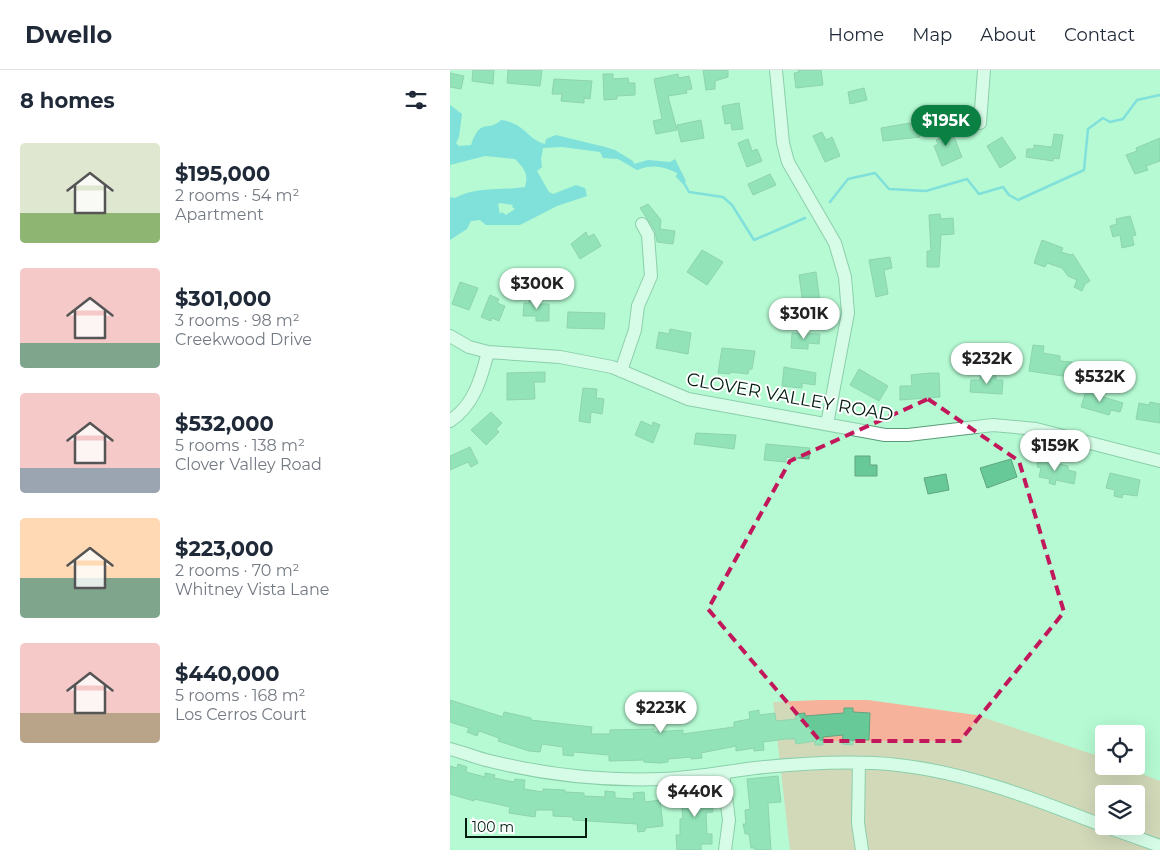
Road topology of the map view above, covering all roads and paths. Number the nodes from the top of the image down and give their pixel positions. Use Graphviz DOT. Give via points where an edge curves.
graph roads {
  1 [pos="776,70"];
  2 [pos="984,70"];
  3 [pos="980,124"];
  4 [pos="642,224"];
  5 [pos="450,336"];
  6 [pos="488,352"];
  7 [pos="621,371"];
  8 [pos="450,421"];
  9 [pos="827,424"];
  10 [pos="1160,461"];
  11 [pos="450,749"];
  12 [pos="859,763"];
  13 [pos="723,774"];
  14 [pos="1095,823"];
  15 [pos="1126,835"];
  16 [pos="1160,846"];
  17 [pos="725,850"];
  18 [pos="862,850"];
  1 -- 9 [label="street" via="782,143 788,162 835,243 844,277 848,313"];
  2 -- 3 [label="street"];
  4 -- 7 [label="street" via="648,235 651,276 638,306 635,330"];
  5 -- 6 [label="street, CLOVER VALLEY ROAD" via="469,347"];
  6 -- 7 [label="street, CLOVER VALLEY ROAD" via="588,361"];
  6 -- 8 [label="street" via="472,399"];
  7 -- 9 [label="street, CLOVER VALLEY ROAD" via="688,398"];
  9 -- 10 [label="street, CLOVER VALLEY ROAD" via="885,435 1016,426"];
  11 -- 13 [label="street" via="489,761 591,778 662,779"];
  12 -- 13 [label="street" via="816,762"];
  12 -- 14 [label="street" via="898,765 970,779"];
  12 -- 18 [label="street" via="858,823"];
  13 -- 17 [label="street" via="729,820"];
  15 -- 16 [label="street"];
}
